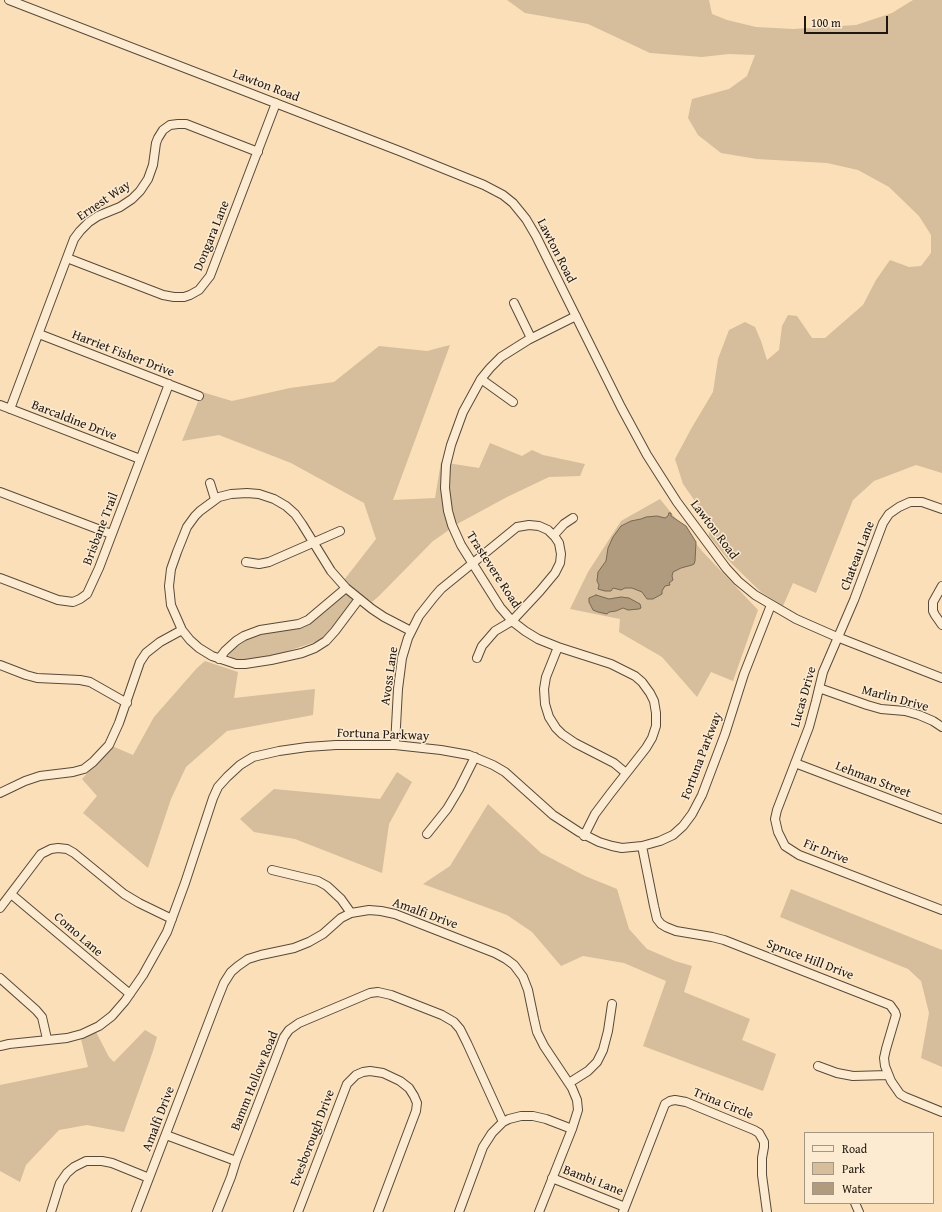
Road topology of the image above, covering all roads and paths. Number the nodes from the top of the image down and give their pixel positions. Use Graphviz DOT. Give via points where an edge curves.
graph roads {
  1 [pos="9,0"];
  2 [pos="276,103"];
  3 [pos="258,152"];
  4 [pos="67,258"];
  5 [pos="514,303"];
  6 [pos="576,316"];
  7 [pos="39,334"];
  8 [pos="532,338"];
  9 [pos="481,379"];
  10 [pos="169,384"];
  11 [pos="199,396"];
  12 [pos="513,402"];
  13 [pos="0,405"];
  14 [pos="10,409"];
  15 [pos="140,459"];
  16 [pos="210,482"];
  17 [pos="0,492"];
  18 [pos="215,500"];
  19 [pos="942,509"];
  20 [pos="572,518"];
  21 [pos="340,531"];
  22 [pos="111,534"];
  23 [pos="554,535"];
  24 [pos="313,543"];
  25 [pos="246,562"];
  26 [pos="472,564"];
  27 [pos="0,578"];
  28 [pos="942,586"];
  29 [pos="346,588"];
  30 [pos="359,599"];
  31 [pos="771,605"];
  32 [pos="512,621"];
  33 [pos="942,625"];
  34 [pos="182,630"];
  35 [pos="411,631"];
  36 [pos="837,637"];
  37 [pos="558,647"];
  38 [pos="477,658"];
  39 [pos="220,659"];
  40 [pos="0,665"];
  41 [pos="942,678"];
  42 [pos="819,688"];
  43 [pos="127,704"];
  44 [pos="942,727"];
  45 [pos="395,745"];
  46 [pos="475,757"];
  47 [pos="795,763"];
  48 [pos="626,773"];
  49 [pos="0,793"];
  50 [pos="942,819"];
  51 [pos="427,834"];
  52 [pos="584,836"];
  53 [pos="642,846"];
  54 [pos="272,870"];
  55 [pos="11,894"];
  56 [pos="0,908"];
  57 [pos="942,910"];
  58 [pos="350,913"];
  59 [pos="172,919"];
  60 [pos="0,978"];
  61 [pos="130,994"];
  62 [pos="612,1004"];
  63 [pos="47,1039"];
  64 [pos="0,1046"];
  65 [pos="818,1066"];
  66 [pos="888,1075"];
  67 [pos="569,1083"];
  68 [pos="942,1112"];
  69 [pos="503,1122"];
  70 [pos="572,1129"];
  71 [pos="166,1136"];
  72 [pos="236,1161"];
  73 [pos="149,1178"];
  74 [pos="552,1178"];
  75 [pos="624,1209"];
  76 [pos="51,1212"];
  77 [pos="136,1212"];
  78 [pos="217,1212"];
  79 [pos="298,1212"];
  80 [pos="378,1212"];
  81 [pos="459,1212"];
  82 [pos="539,1212"];
  83 [pos="767,1212"];
  1 -- 2 [label="street, Lawton Road"];
  2 -- 3 [label="street, Dongara Lane"];
  2 -- 6 [label="street, Lawton Road" via="484,185 503,195 526,219"];
  3 -- 4 [label="street, Ernest Way" via="186,124 170,125 158,138 153,165 140,191 120,207 89,222 74,240"];
  3 -- 4 [label="street, Dongara Lane" via="210,276 199,290 190,295 163,295"];
  4 -- 7 [label="street, Ernest Way"];
  5 -- 8 [label="street"];
  6 -- 8 [label="street, Trastevere Road"];
  6 -- 31 [label="street, Lawton Road" via="621,407 661,478 726,568 755,595"];
  7 -- 10 [label="street, Harriet Fisher Drive"];
  7 -- 14 [label="street, Ernest Way"];
  8 -- 9 [label="street, Trastevere Road" via="501,358"];
  9 -- 12 [label="street"];
  9 -- 26 [label="street, Trastevere Road" via="463,412 446,465 448,511 461,545"];
  10 -- 11 [label="street, Harriet Fisher Drive"];
  10 -- 15 [label="street, Brisbane Trail"];
  13 -- 14 [label="street, Barcaldine Drive"];
  14 -- 15 [label="street, Barcaldine Drive"];
  15 -- 22 [label="street, Brisbane Trail"];
  16 -- 18 [label="street"];
  17 -- 22 [label="street"];
  18 -- 24 [label="street" via="231,494 247,493 274,499 295,514"];
  18 -- 34 [label="street" via="200,510 187,527 171,569 171,605"];
  19 -- 36 [label="street, Chateau Lane" via="922,502 910,502 889,514 883,523"];
  20 -- 23 [label="street"];
  21 -- 24 [label="street"];
  22 -- 27 [label="street, Brisbane Trail" via="87,594 73,602 58,600"];
  23 -- 26 [label="street, Avoss Lane" via="539,526 517,527"];
  23 -- 32 [label="street" via="561,554 556,573"];
  24 -- 25 [label="street" via="270,562"];
  24 -- 29 [label="street" via="331,571"];
  26 -- 32 [label="street, Trastevere Road"];
  26 -- 35 [label="street, Avoss Lane" via="434,597"];
  28 -- 33 [label="street" via="933,602 933,611"];
  29 -- 30 [label="street"];
  29 -- 39 [label="street" via="308,620 244,636"];
  30 -- 35 [label="street" via="384,617"];
  30 -- 39 [label="street" via="326,641 309,650 245,664"];
  31 -- 36 [label="street, Lawton Road"];
  31 -- 53 [label="street, Fortuna Parkway" via="702,795 692,814 673,834"];
  32 -- 37 [label="street, Trastevere Road" via="538,640"];
  32 -- 38 [label="street" via="495,631 482,646"];
  34 -- 39 [label="street" via="199,648"];
  34 -- 43 [label="street" via="146,653 140,662"];
  35 -- 45 [label="street, Avoss Lane" via="402,658"];
  36 -- 41 [label="street, Lawton Road"];
  36 -- 42 [label="street, Lucas Drive"];
  37 -- 48 [label="street" via="544,689 549,717 562,734 614,763"];
  37 -- 48 [label="street, Trastevere Road" via="621,668 642,682 650,693 654,701 656,726 646,748"];
  40 -- 43 [label="street" via="37,678 90,682"];
  42 -- 44 [label="street, Marlin Drive" via="881,709 919,715"];
  42 -- 47 [label="street, Lucas Drive" via="809,727"];
  43 -- 49 [label="street" via="109,745 84,769 40,776"];
  45 -- 46 [label="street, Fortuna Parkway"];
  45 -- 59 [label="street, Fortuna Parkway" via="307,747 253,757 240,765 218,788"];
  46 -- 51 [label="street" via="447,809"];
  46 -- 52 [label="street, Fortuna Parkway" via="505,772 553,815"];
  47 -- 50 [label="street, Lehman Street"];
  47 -- 57 [label="street, Fir Drive" via="777,810 778,832 785,846 799,855"];
  48 -- 52 [label="street, Trastevere Road" via="595,814"];
  52 -- 53 [label="street, Fortuna Parkway" via="622,848"];
  53 -- 66 [label="street, Spruce Hill Drive" via="657,919 661,924 676,931 724,940 890,1005 896,1015 885,1054"];
  54 -- 58 [label="street" via="318,881 341,899"];
  55 -- 56 [label="street"];
  55 -- 59 [label="street" via="41,854 51,849 67,849 124,894"];
  55 -- 61 [label="street, Como Lane"];
  58 -- 67 [label="street, Amalfi Drive" via="369,910 395,914 495,953 514,965 528,990 537,1032"];
  58 -- 71 [label="street, Amalfi Drive" via="309,942 248,959 232,972 224,983"];
  59 -- 61 [label="street, Fortuna Parkway" via="156,954"];
  60 -- 63 [label="street" via="42,1017"];
  61 -- 63 [label="street, Fortuna Parkway" via="112,1016 99,1026 67,1038"];
  62 -- 67 [label="street" via="608,1031 597,1062"];
  63 -- 64 [label="street, Fortuna Parkway"];
  65 -- 66 [label="street" via="852,1076"];
  66 -- 68 [label="street, Spruce Hill Drive" via="897,1090 905,1097"];
  67 -- 70 [label="street, Amalfi Drive" via="577,1100 578,1110"];
  69 -- 70 [label="street" via="521,1116 533,1116"];
  69 -- 72 [label="street, Bamm Hollow Road" via="467,1043 454,1022 391,995 370,993 299,1023 289,1030 272,1066"];
  69 -- 81 [label="street" via="483,1147"];
  70 -- 74 [label="street, Amalfi Drive"];
  71 -- 72 [label="street"];
  71 -- 73 [label="street, Amalfi Drive"];
  72 -- 78 [label="street, Bamm Hollow Road"];
  73 -- 76 [label="street" via="112,1163 86,1161 74,1167 60,1183"];
  73 -- 77 [label="street, Amalfi Drive"];
  74 -- 75 [label="street, Bambi Lane"];
  74 -- 82 [label="street, Amalfi Drive"];
  75 -- 83 [label="street, Trina Circle" via="665,1104 675,1100 686,1102 760,1133 764,1146 762,1175"];
  79 -- 80 [label="street, Evesborough Drive" via="347,1084 356,1075 370,1071 400,1080 409,1088 417,1103"];
}
